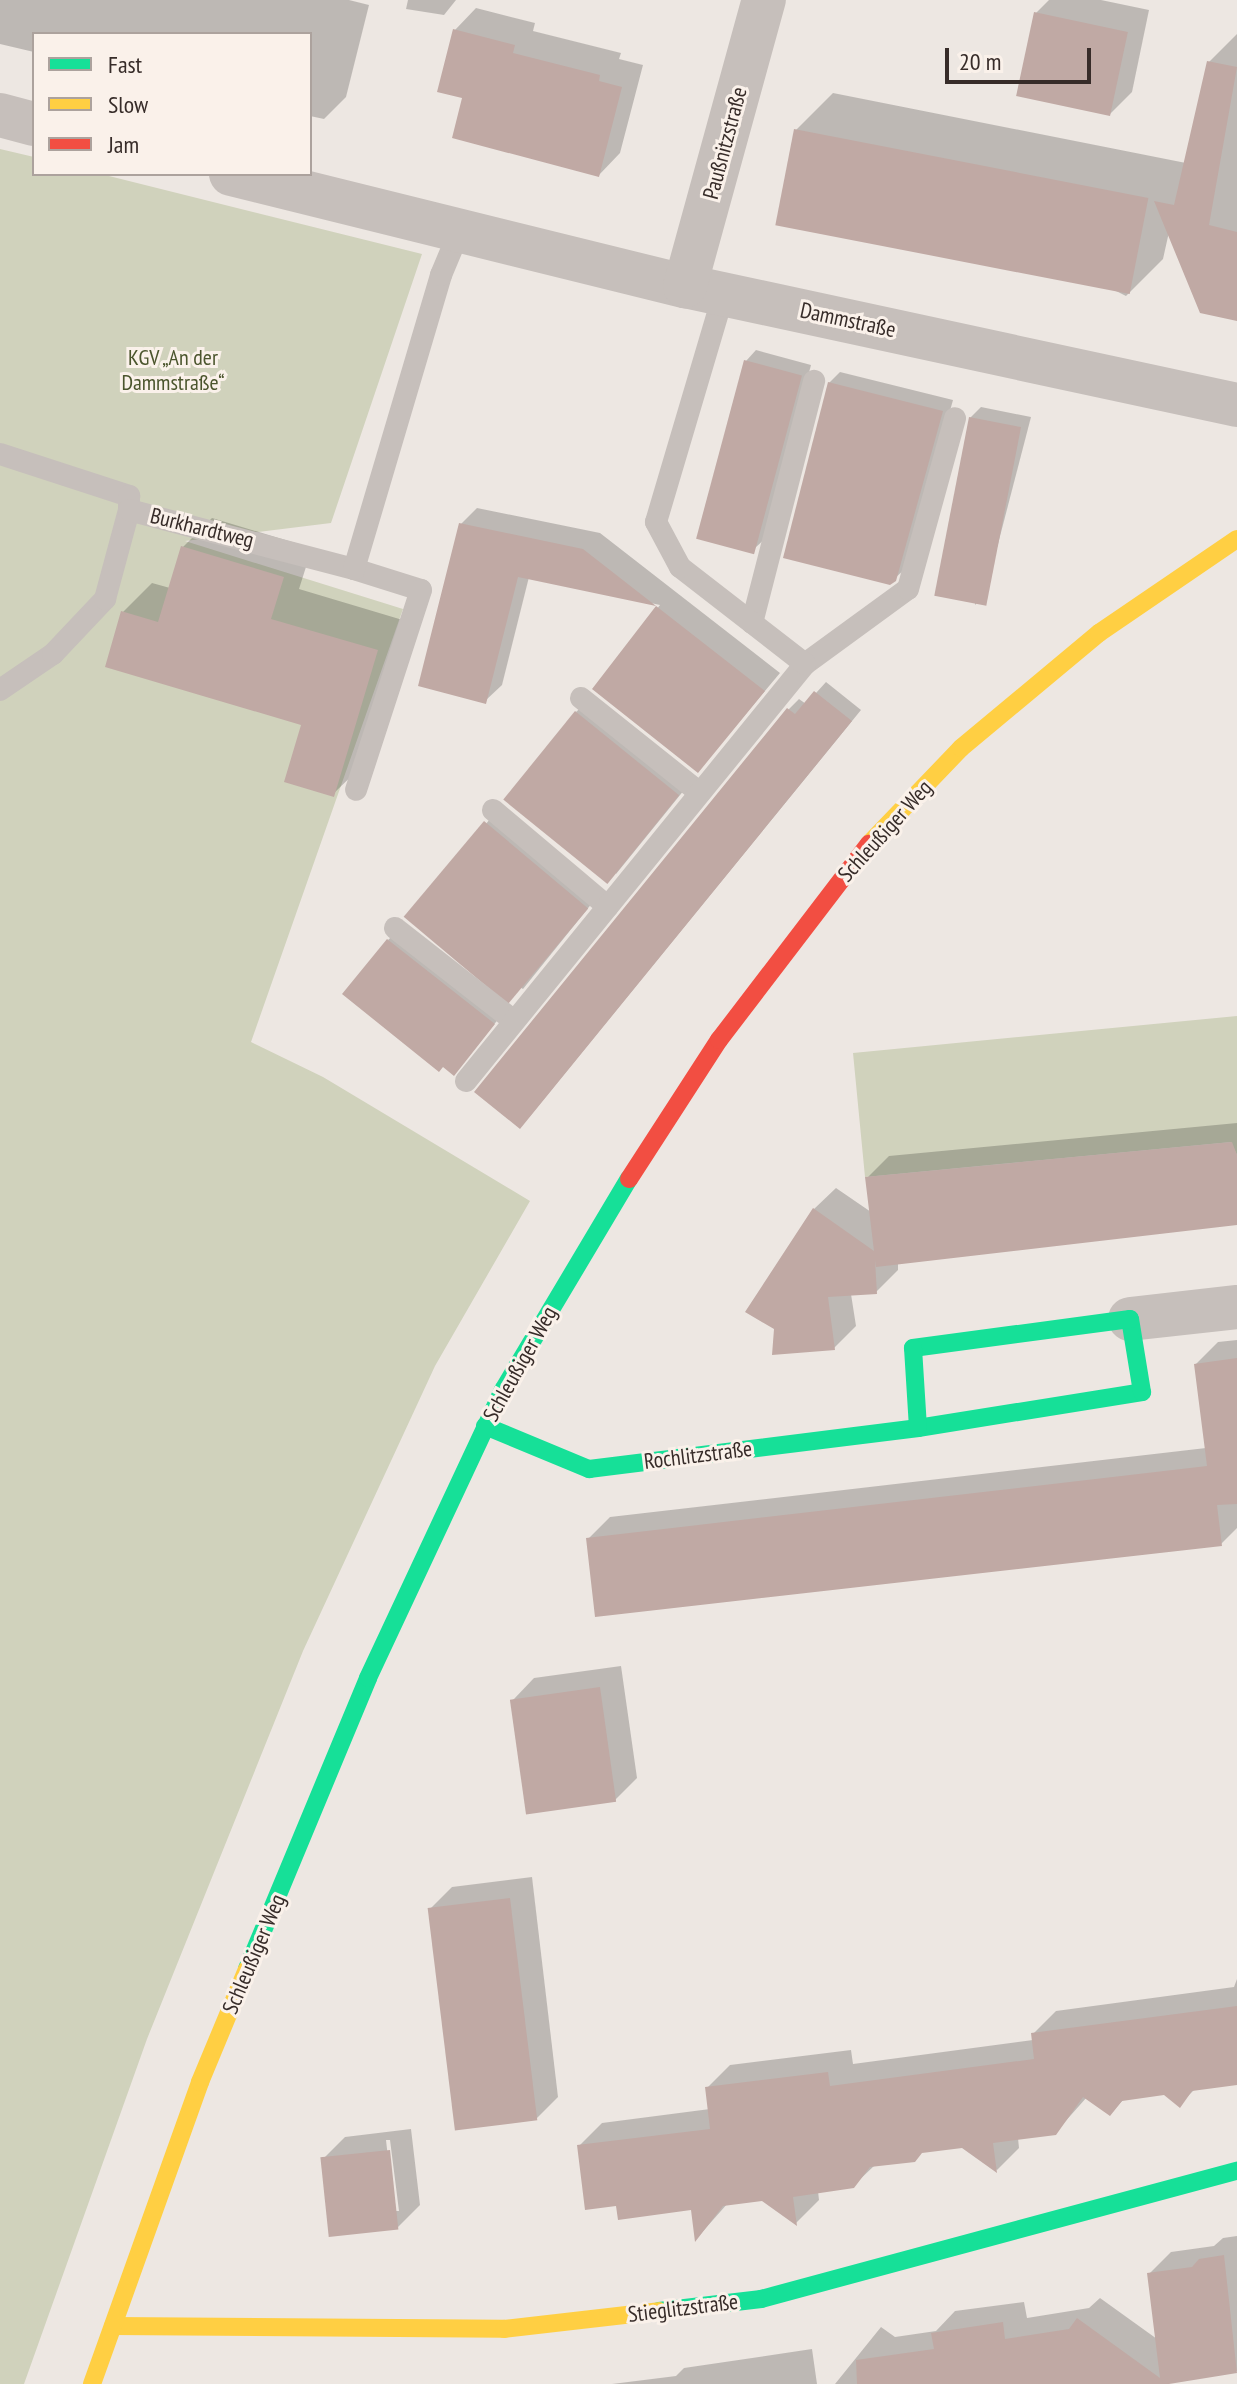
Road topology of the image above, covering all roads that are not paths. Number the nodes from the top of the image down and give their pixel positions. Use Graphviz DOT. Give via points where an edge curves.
graph roads {
  1 [pos="764,0"];
  2 [pos="0,115"];
  3 [pos="32,123"];
  4 [pos="239,176"];
  5 [pos="459,232"];
  6 [pos="705,290"];
  7 [pos="814,381"];
  8 [pos="1237,405"];
  9 [pos="955,418"];
  10 [pos="0,454"];
  11 [pos="129,510"];
  12 [pos="1237,539"];
  13 [pos="354,569"];
  14 [pos="752,623"];
  15 [pos="805,664"];
  16 [pos="0,690"];
  17 [pos="581,698"];
  18 [pos="356,790"];
  19 [pos="700,793"];
  20 [pos="493,810"];
  21 [pos="608,907"];
  22 [pos="395,928"];
  23 [pos="514,1021"];
  24 [pos="466,1081"];
  25 [pos="1237,1307"];
  26 [pos="1130,1319"];
  27 [pos="485,1426"];
  28 [pos="918,1428"];
  29 [pos="1237,2171"];
  30 [pos="113,2326"];
  31 [pos="92,2384"];
  1 -- 6 [label="street, Paußnitzstraße"];
  2 -- 3 [label="street"];
  4 -- 5 [label="street, Dammstraße"];
  5 -- 6 [label="street, Dammstraße"];
  5 -- 13 [label="lane" via="441,275"];
  6 -- 8 [label="street, Dammstraße"];
  6 -- 14 [label="lane" via="656,522 680,567"];
  7 -- 14 [label="lane"];
  9 -- 15 [label="lane" via="908,589"];
  10 -- 11 [label="lane" via="129,496"];
  11 -- 13 [label="lane, Burkhardtweg"];
  11 -- 16 [label="lane, Burkhardtweg" via="105,599 53,654"];
  12 -- 27 [label="main road, Schleußiger Weg" via="1087,643 961,748 863,850 719,1040 597,1227"];
  13 -- 18 [label="lane" via="421,590"];
  14 -- 15 [label="lane"];
  15 -- 19 [label="lane"];
  17 -- 19 [label="lane"];
  19 -- 21 [label="lane"];
  20 -- 21 [label="lane"];
  21 -- 23 [label="lane"];
  22 -- 23 [label="lane"];
  23 -- 24 [label="lane"];
  25 -- 26 [label="street"];
  26 -- 28 [label="main road" via="913,1348"];
  26 -- 28 [label="main road, Rochlitzstraße" via="1142,1392"];
  27 -- 28 [label="main road, Rochlitzstraße" via="589,1469"];
  27 -- 30 [label="main road, Schleußiger Weg" via="368,1678 200,2082"];
  29 -- 30 [label="main road, Stieglitzstraße" via="761,2299 504,2329"];
  30 -- 31 [label="main road, Schleußiger Weg"];
}
